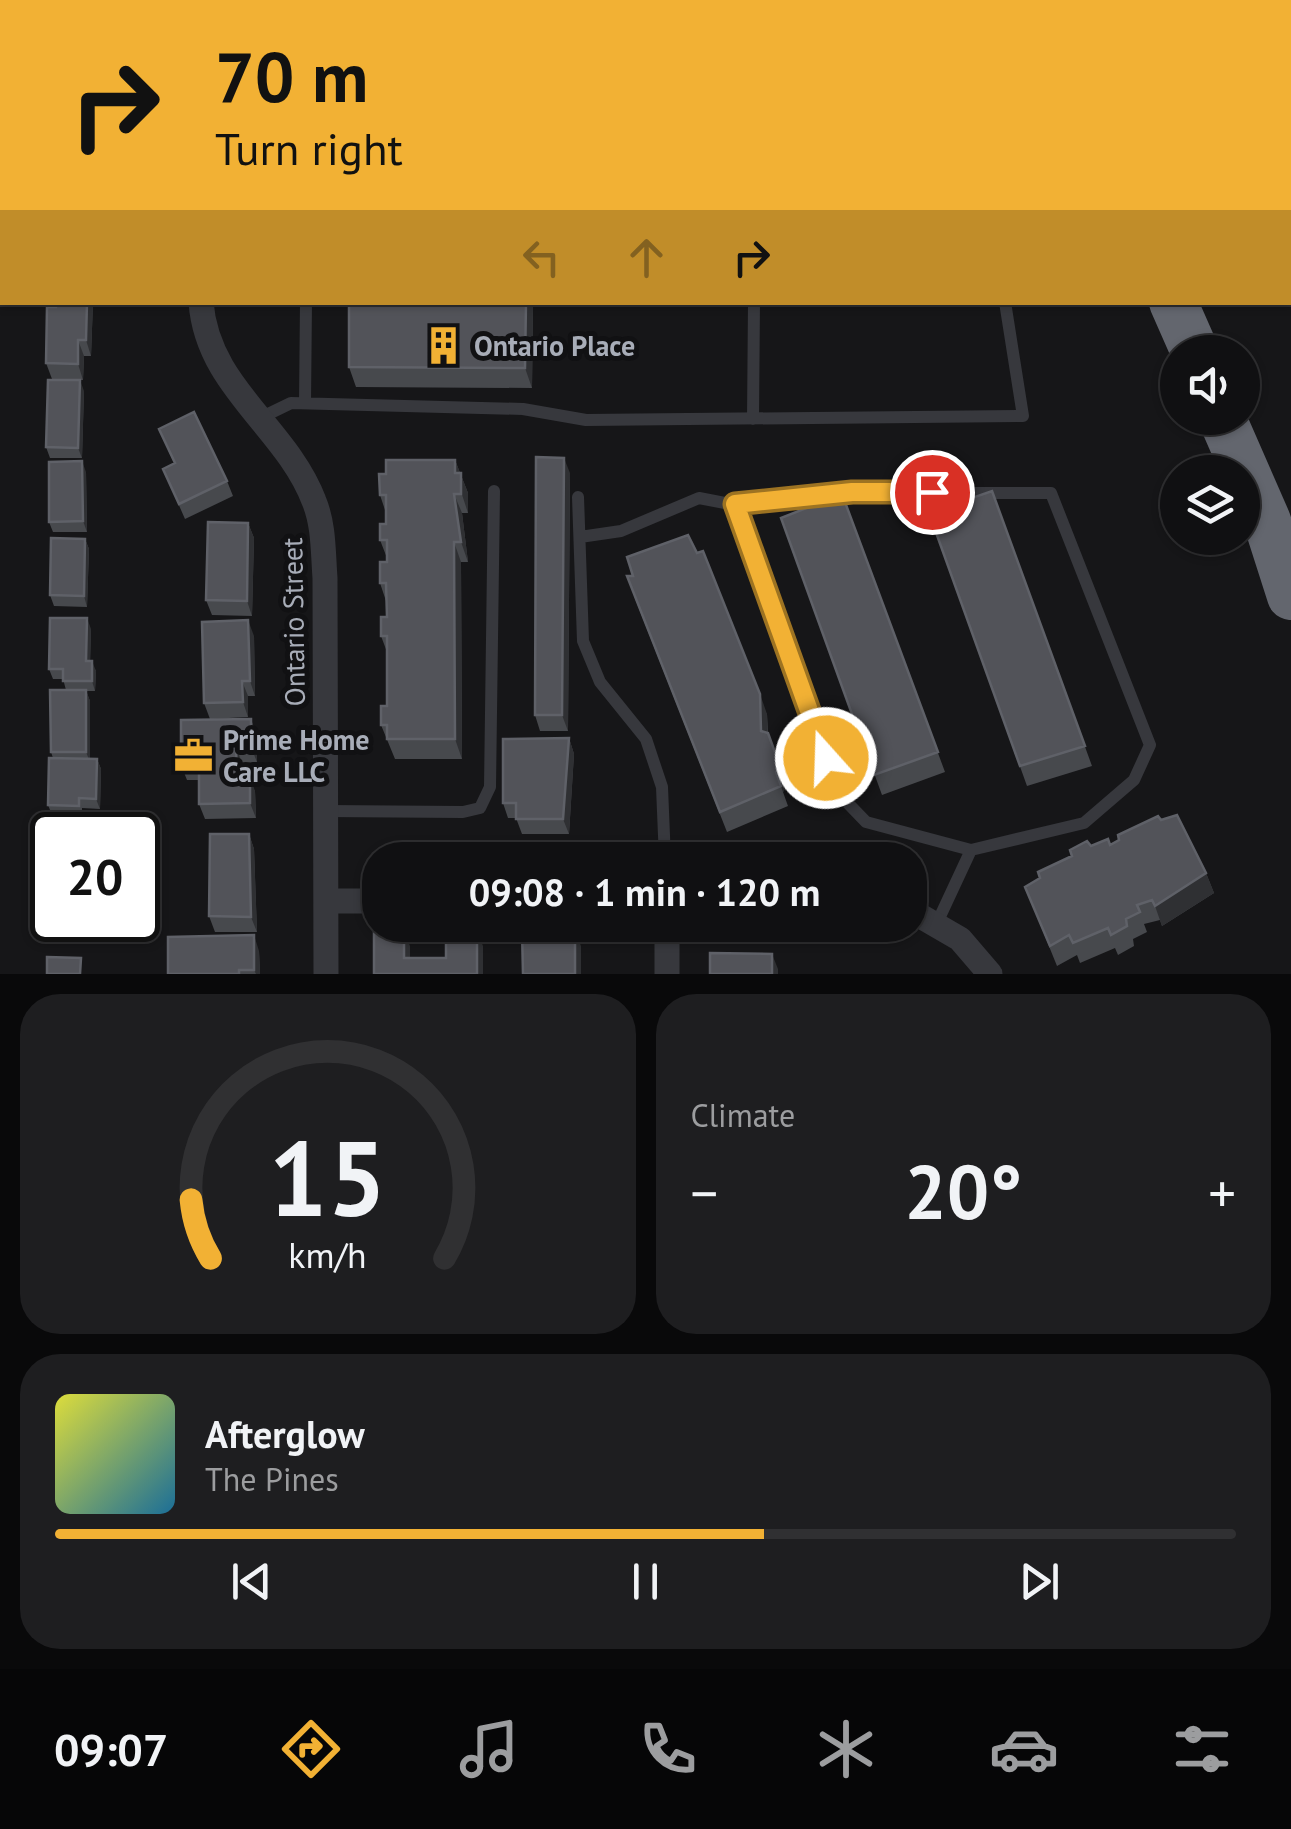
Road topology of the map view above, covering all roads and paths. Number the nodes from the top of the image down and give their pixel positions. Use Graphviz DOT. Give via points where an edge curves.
graph roads {
  1 [pos="202,305"];
  2 [pos="306,305"];
  3 [pos="754,305"];
  4 [pos="1005,305"];
  5 [pos="1174,305"];
  6 [pos="1187,335"];
  7 [pos="306,402"];
  8 [pos="258,419"];
  9 [pos="754,419"];
  10 [pos="1229,435"];
  11 [pos="494,491"];
  12 [pos="578,496"];
  13 [pos="735,504"];
  14 [pos="580,538"];
  15 [pos="1291,596"];
  16 [pos="326,811"];
  17 [pos="664,842"];
  18 [pos="971,850"];
  19 [pos="326,901"];
  20 [pos="362,901"];
  21 [pos="927,918"];
  22 [pos="937,923"];
  23 [pos="667,942"];
  24 [pos="326,974"];
  25 [pos="666,974"];
  26 [pos="990,974"];
  1 -- 8 [label="street, Ontario Street" via="214,358"];
  2 -- 7 [label="lane"];
  3 -- 9 [label="lane"];
  4 -- 9 [label="lane" via="1023,416"];
  5 -- 6 [label="highway"];
  7 -- 8 [label="lane" via="291,402"];
  7 -- 9 [label="lane" via="523,409 586,420"];
  8 -- 16 [label="street, Ontario Street" via="304,478 322,532"];
  10 -- 15 [label="highway"];
  11 -- 16 [label="lane" via="490,788 480,808"];
  12 -- 14 [label="lane"];
  13 -- 14 [label="lane" via="699,498 621,531"];
  13 -- 18 [label="lane" via="839,794 866,822"];
  13 -- 18 [label="lane" via="852,492 1050,492 1150,746 1134,780 1084,822"];
  14 -- 17 [label="lane" via="582,641 600,682 646,739 662,787"];
  16 -- 19 [label="street, Ontario Street"];
  18 -- 22 [label="lane"];
  19 -- 20 [label="street"];
  19 -- 24 [label="street, Ontario Street"];
  21 -- 22 [label="street"];
  22 -- 26 [label="street"];
  23 -- 25 [label="street"];
}
